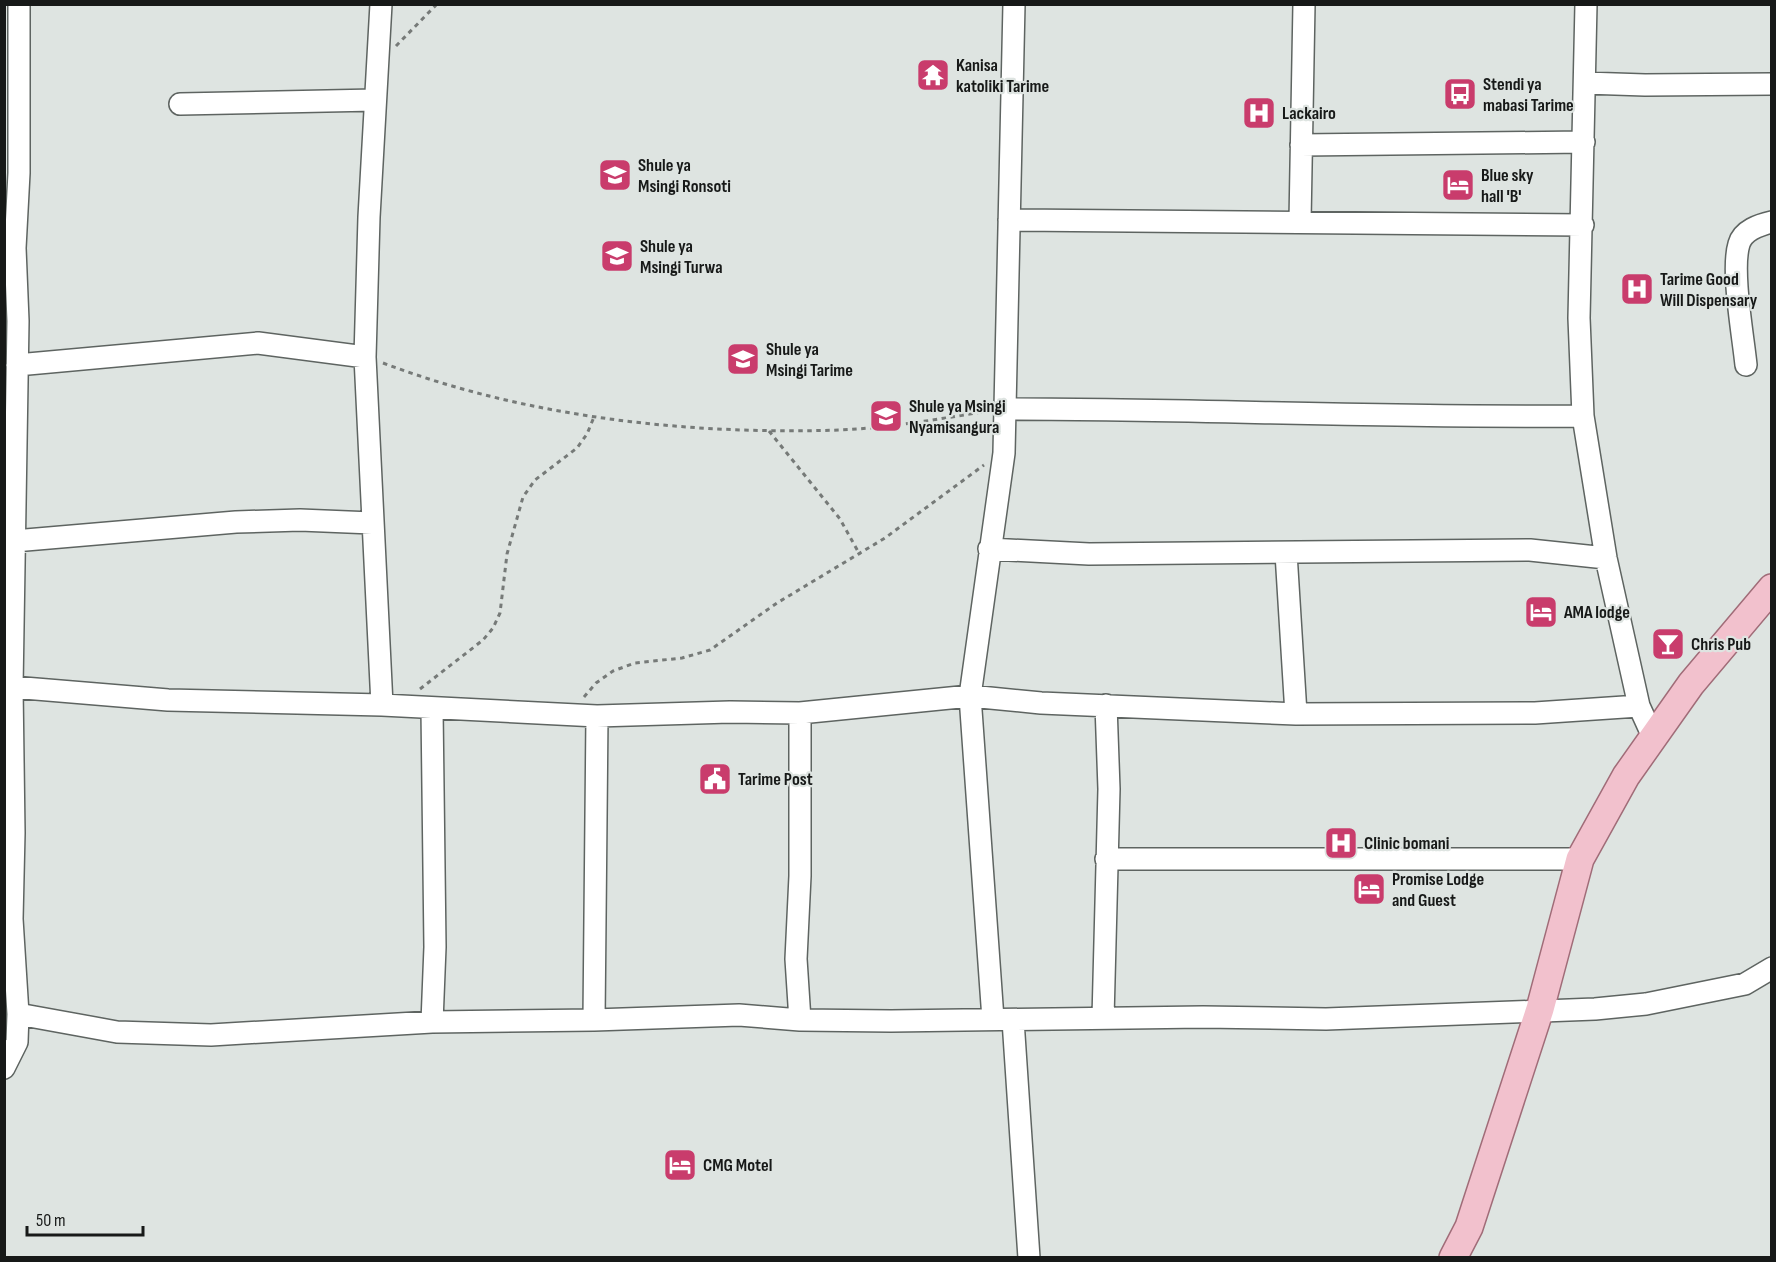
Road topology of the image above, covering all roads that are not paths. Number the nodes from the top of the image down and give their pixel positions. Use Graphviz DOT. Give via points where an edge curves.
graph roads {
  1 [pos="19,4"];
  2 [pos="381,4"];
  3 [pos="1014,4"];
  4 [pos="1304,4"];
  5 [pos="1586,4"];
  6 [pos="1585,83"];
  7 [pos="1772,84"];
  8 [pos="375,100"];
  9 [pos="11,104"];
  10 [pos="180,104"];
  11 [pos="1584,142"];
  12 [pos="1301,145"];
  13 [pos="1009,220"];
  14 [pos="1300,221"];
  15 [pos="1772,222"];
  16 [pos="1583,225"];
  17 [pos="10,256"];
  18 [pos="365,357"];
  19 [pos="16,365"];
  20 [pos="1746,365"];
  21 [pos="1005,409"];
  22 [pos="1583,416"];
  23 [pos="372,523"];
  24 [pos="14,541"];
  25 [pos="989,549"];
  26 [pos="1286,553"];
  27 [pos="1606,558"];
  28 [pos="1772,588"];
  29 [pos="9,628"];
  30 [pos="12,687"];
  31 [pos="970,696"];
  32 [pos="1106,705"];
  33 [pos="390,706"];
  34 [pos="1639,706"];
  35 [pos="432,710"];
  36 [pos="800,713"];
  37 [pos="1296,714"];
  38 [pos="597,716"];
  39 [pos="1654,739"];
  40 [pos="9,833"];
  41 [pos="1107,859"];
  42 [pos="1580,859"];
  43 [pos="1768,974"];
  44 [pos="1540,1010"];
  45 [pos="18,1014"];
  46 [pos="1103,1018"];
  47 [pos="594,1020"];
  48 [pos="800,1020"];
  49 [pos="1003,1020"];
  50 [pos="432,1022"];
  51 [pos="4,1068"];
  52 [pos="1029,1257"];
  53 [pos="1453,1257"];
  1 -- 9 [label="street"];
  2 -- 8 [label="street"];
  3 -- 13 [label="street"];
  4 -- 12 [label="street"];
  5 -- 6 [label="street"];
  6 -- 7 [label="street"];
  6 -- 11 [label="street"];
  8 -- 10 [label="street"];
  8 -- 18 [label="street"];
  9 -- 17 [label="street"];
  11 -- 12 [label="street"];
  11 -- 16 [label="street"];
  12 -- 14 [label="street"];
  13 -- 14 [label="street"];
  13 -- 21 [label="street"];
  14 -- 16 [label="street"];
  15 -- 20 [label="street" via="1754,226 1739,243 1737,267"];
  16 -- 22 [label="street" via="1579,318"];
  17 -- 19 [label="street"];
  18 -- 19 [label="street" via="258,343"];
  18 -- 23 [label="street"];
  19 -- 24 [label="street"];
  21 -- 22 [label="street"];
  21 -- 25 [label="street" via="1004,453"];
  22 -- 27 [label="street"];
  23 -- 24 [label="street" via="236,522"];
  23 -- 33 [label="street"];
  24 -- 29 [label="street"];
  25 -- 26 [label="street" via="1089,554"];
  25 -- 31 [label="street"];
  26 -- 27 [label="street" via="1530,550"];
  26 -- 37 [label="street"];
  27 -- 34 [label="street"];
  28 -- 39 [label="main road" via="1691,684"];
  29 -- 30 [label="street"];
  30 -- 33 [label="street" via="168,700"];
  30 -- 40 [label="street"];
  31 -- 32 [label="street"];
  31 -- 36 [label="street"];
  31 -- 49 [label="street"];
  32 -- 37 [label="street"];
  32 -- 41 [label="street"];
  33 -- 35 [label="street"];
  34 -- 37 [label="street" via="1535,713"];
  34 -- 39 [label="street"];
  35 -- 38 [label="street"];
  35 -- 50 [label="street"];
  36 -- 38 [label="street"];
  36 -- 48 [label="street" via="796,959"];
  38 -- 47 [label="street"];
  39 -- 42 [label="main road" via="1626,776"];
  40 -- 45 [label="street"];
  41 -- 42 [label="street"];
  41 -- 46 [label="street"];
  42 -- 44 [label="main road"];
  43 -- 44 [label="street" via="1746,984 1646,1004"];
  44 -- 46 [label="street" via="1326,1019"];
  44 -- 53 [label="main road" via="1470,1227"];
  45 -- 50 [label="street" via="117,1032 210,1035"];
  45 -- 51 [label="street" via="17,1042"];
  46 -- 49 [label="street"];
  47 -- 48 [label="street" via="739,1015"];
  47 -- 50 [label="street"];
  48 -- 49 [label="street"];
  49 -- 52 [label="street"];
}
